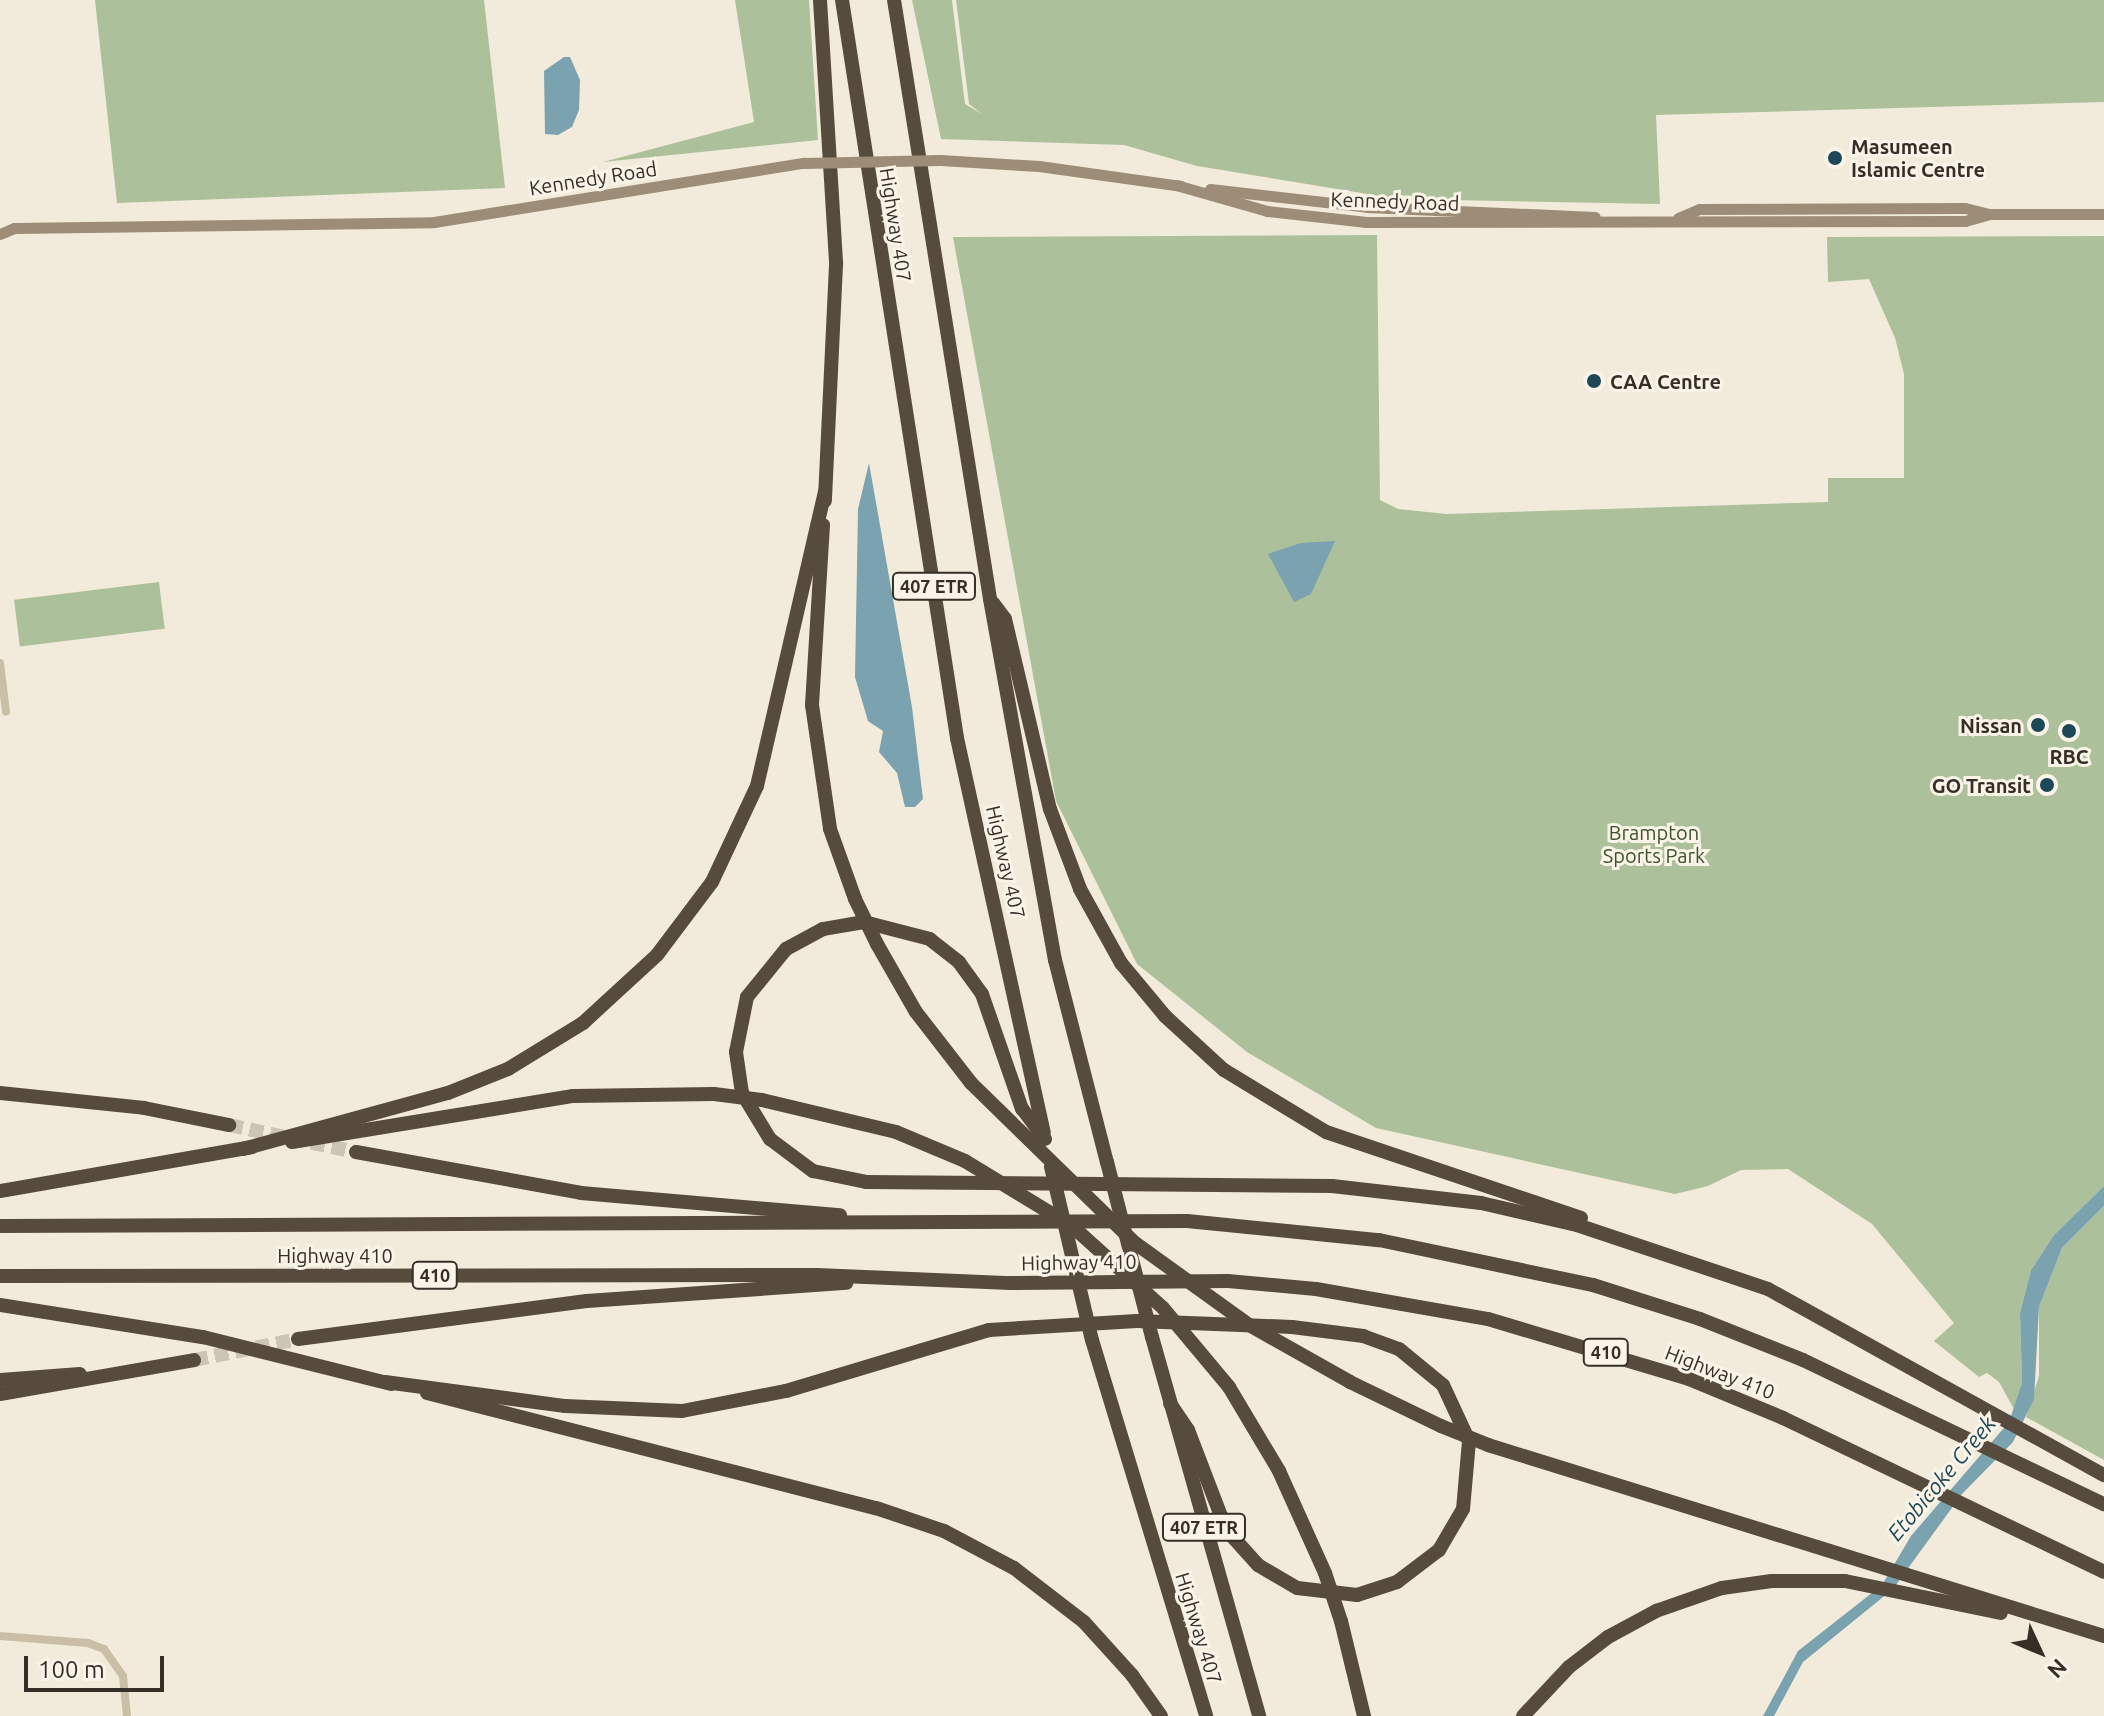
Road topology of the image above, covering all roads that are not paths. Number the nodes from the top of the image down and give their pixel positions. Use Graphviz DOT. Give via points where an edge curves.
graph roads {
  1 [pos="820,0"];
  2 [pos="842,0"];
  3 [pos="894,0"];
  4 [pos="2104,214"];
  5 [pos="0,221"];
  6 [pos="14,228"];
  7 [pos="0,234"];
  8 [pos="825,492"];
  9 [pos="990,599"];
  10 [pos="0,663"];
  11 [pos="6,712"];
  12 [pos="0,1093"];
  13 [pos="229,1125"];
  14 [pos="1045,1139"];
  15 [pos="243,1149"];
  16 [pos="356,1152"];
  17 [pos="0,1191"];
  18 [pos="860,1220"];
  19 [pos="0,1226"];
  20 [pos="1715,1269"];
  21 [pos="0,1276"];
  22 [pos="870,1279"];
  23 [pos="0,1305"];
  24 [pos="298,1339"];
  25 [pos="194,1360"];
  26 [pos="129,1372"];
  27 [pos="0,1380"];
  28 [pos="385,1382"];
  29 [pos="0,1394"];
  30 [pos="1170,1403"];
  31 [pos="2104,1475"];
  32 [pos="2104,1504"];
  33 [pos="2104,1572"];
  34 [pos="0,1636"];
  35 [pos="2104,1638"];
  36 [pos="127,1716"];
  37 [pos="1161,1716"];
  38 [pos="1206,1716"];
  39 [pos="1259,1716"];
  40 [pos="1364,1716"];
  41 [pos="1523,1716"];
  1 -- 8 [label="highway" via="836,265"];
  2 -- 14 [label="highway, Highway 407 / 407 ETR" via="957,738"];
  3 -- 9 [label="highway, Highway 407 / 407 ETR"];
  4 -- 6 [label="main road, Kennedy Road, bridge" via="1699,224 1678,218 1366,222 1267,211 1176,185 1039,166 940,160 804,163 434,222"];
  5 -- 6 [label="main road, Kennedy Road"];
  6 -- 7 [label="main road, Kennedy Road"];
  8 -- 15 [label="highway" via="757,786 712,882 657,955 583,1023 508,1069 448,1093"];
  8 -- 35 [label="highway, bridge" via="812,705 830,829 855,899 916,1012 971,1083 1135,1243 1249,1325 1441,1426"];
  9 -- 20 [label="highway" via="1005,619 1050,809 1080,889 1121,963 1194,1045 1263,1098 1326,1132 1693,1256"];
  9 -- 30 [label="highway, Highway 407 / 407 ETR, bridge" via="1055,960"];
  10 -- 11 [label="street"];
  12 -- 13 [label="highway" via="144,1108"];
  14 -- 20 [label="highway" via="1022,1109 982,994 959,962 930,939 864,922 823,929 786,949 747,997 736,1052 742,1093 759,1125 783,1152 830,1177 925,1184 1245,1183 1407,1192 1577,1225"];
  14 -- 38 [label="highway, Highway 407 / 407 ETR, bridge" via="1092,1340"];
  15 -- 17 [label="highway"];
  15 -- 40 [label="highway, bridge" via="573,1096 714,1094 896,1132 1003,1182 1094,1243 1163,1308 1229,1387 1279,1471 1325,1573"];
  16 -- 18 [label="highway" via="581,1193 816,1210"];
  18 -- 19 [label="highway, Highway 410"];
  18 -- 32 [label="highway, Highway 410" via="1214,1223 1379,1240 1485,1259 1700,1319 1803,1360"];
  20 -- 31 [label="highway" via="1813,1312"];
  21 -- 22 [label="highway, Highway 410 / 410"];
  22 -- 24 [label="highway" via="806,1289 571,1302"];
  22 -- 33 [label="highway, Highway 410 / 410" via="1228,1281 1407,1303 1571,1342 1689,1379"];
  23 -- 28 [label="highway" via="203,1337"];
  25 -- 26 [label="highway"];
  26 -- 27 [label="highway"];
  26 -- 29 [label="highway"];
  28 -- 30 [label="highway" via="579,1408 682,1411 786,1391 989,1330 1137,1321 1292,1327 1379,1341 1430,1371 1454,1401 1469,1441 1463,1509 1439,1550 1397,1582 1357,1595 1297,1588 1258,1565 1234,1538 1188,1430"];
  28 -- 37 [label="highway" via="876,1508 944,1531 1014,1568 1084,1622"];
  30 -- 39 [label="highway, Highway 407 / 407 ETR"];
  34 -- 36 [label="street" via="104,1649 123,1676"];
  35 -- 41 [label="highway" via="1845,1581 1772,1581 1679,1601 1631,1624 1585,1654"];
}
